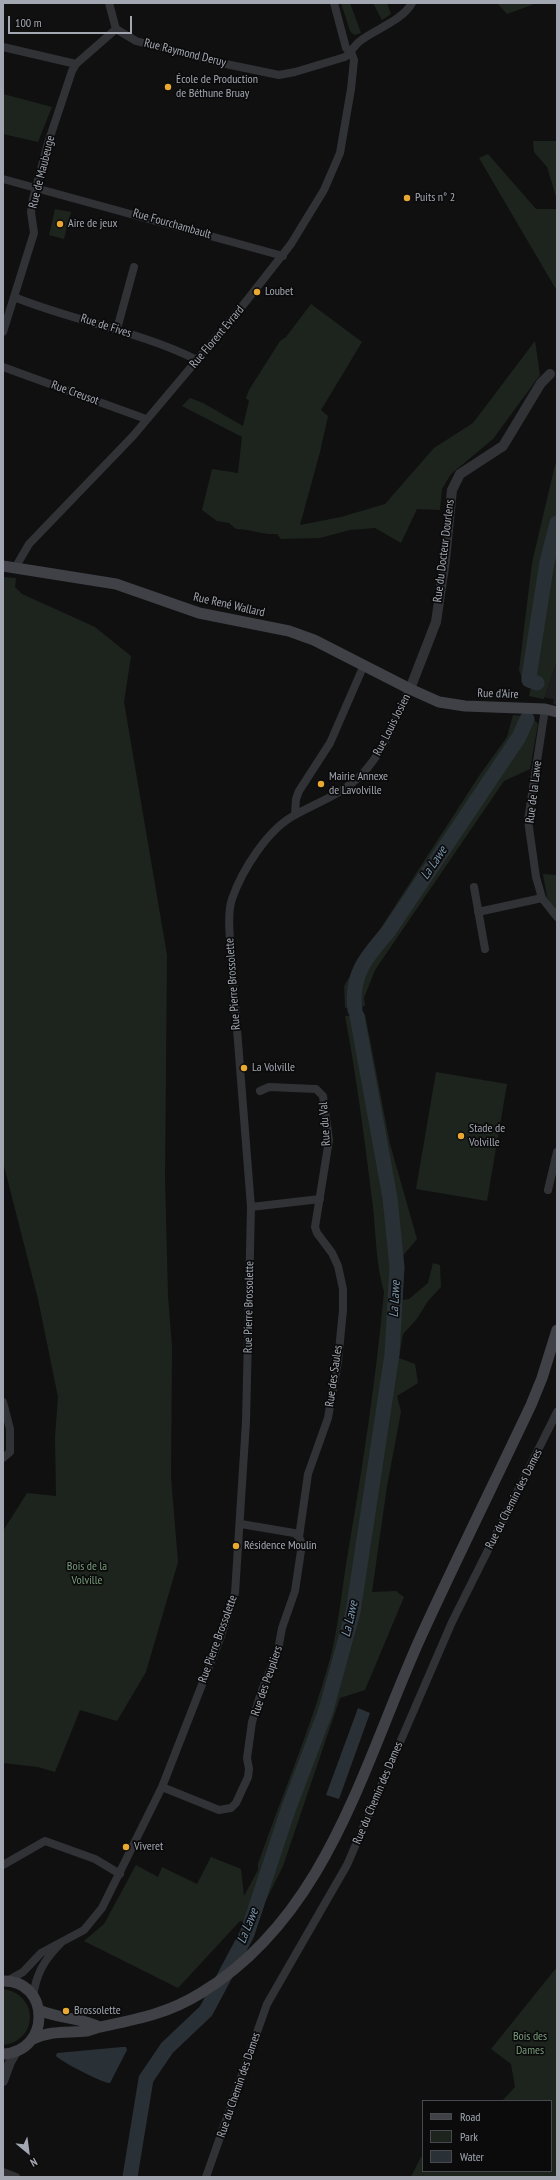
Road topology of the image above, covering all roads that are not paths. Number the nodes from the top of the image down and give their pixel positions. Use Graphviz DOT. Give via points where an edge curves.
graph roads {
  1 [pos="109,3"];
  2 [pos="333,3"];
  3 [pos="412,3"];
  4 [pos="116,29"];
  5 [pos="3,47"];
  6 [pos="351,52"];
  7 [pos="76,64"];
  8 [pos="3,179"];
  9 [pos="37,188"];
  10 [pos="283,256"];
  11 [pos="134,267"];
  12 [pos="14,297"];
  13 [pos="117,329"];
  14 [pos="3,332"];
  15 [pos="197,360"];
  16 [pos="3,367"];
  17 [pos="550,374"];
  18 [pos="146,419"];
  19 [pos="3,566"];
  20 [pos="14,568"];
  21 [pos="364,665"];
  22 [pos="410,689"];
  23 [pos="439,702"];
  24 [pos="545,709"];
  25 [pos="557,712"];
  26 [pos="295,814"];
  27 [pos="474,887"];
  28 [pos="542,898"];
  29 [pos="478,912"];
  30 [pos="557,917"];
  31 [pos="485,949"];
  32 [pos="260,1091"];
  33 [pos="557,1152"];
  34 [pos="548,1190"];
  35 [pos="320,1199"];
  36 [pos="251,1207"];
  37 [pos="317,1218"];
  38 [pos="557,1330"];
  39 [pos="3,1402"];
  40 [pos="556,1418"];
  41 [pos="3,1458"];
  42 [pos="241,1524"];
  43 [pos="299,1537"];
  44 [pos="162,1787"];
  45 [pos="3,1865"];
  46 [pos="120,1874"];
  47 [pos="62,1942"];
  48 [pos="5,1981"];
  49 [pos="33,1996"];
  50 [pos="39,2010"];
  51 [pos="99,2027"];
  52 [pos="33,2039"];
  53 [pos="16,2052"];
  54 [pos="3,2054"];
  55 [pos="3,2081"];
  56 [pos="3,2172"];
  57 [pos="16,2177"];
  58 [pos="206,2177"];
  1 -- 4 [label="street"];
  2 -- 6 [label="street" via="346,48"];
  3 -- 6 [label="street" via="403,13 359,42"];
  4 -- 6 [label="street, Rue Raymond Deruy" via="136,41 279,75 345,57"];
  4 -- 7 [label="street, Rue de Maubeuge"];
  5 -- 7 [label="street"];
  6 -- 10 [label="street, Rue Florent Evrard" via="354,60 351,90 340,153 324,190"];
  7 -- 9 [label="street, Rue de Maubeuge" via="50,136"];
  8 -- 9 [label="street, Rue Fourchambault"];
  9 -- 10 [label="street, Rue Fourchambault"];
  9 -- 12 [label="street, Rue de Maubeuge" via="31,212 34,233"];
  10 -- 15 [label="street, Rue Florent Evrard"];
  11 -- 13 [label="street"];
  12 -- 13 [label="street, Rue de Fives"];
  12 -- 14 [label="street, Rue de Maubeuge"];
  13 -- 15 [label="street, Rue de Fives"];
  15 -- 18 [label="street, Rue Florent Evrard"];
  16 -- 18 [label="street, Rue Creusot"];
  17 -- 22 [label="street, Rue du Docteur Dourlens" via="541,383 503,446 460,474 452,490 436,622"];
  18 -- 20 [label="street, Rue Florent Evrard" via="133,436 29,544"];
  19 -- 20 [label="main road, Rue René Wallard"];
  20 -- 21 [label="main road, Rue René Wallard" via="116,584 199,613 289,631 314,640"];
  21 -- 22 [label="main road, Rue René Wallard"];
  21 -- 26 [label="street" via="330,743 299,791"];
  22 -- 23 [label="main road, Rue René Wallard"];
  22 -- 26 [label="street, Rue Louis Josien" via="380,750 362,775 329,799"];
  23 -- 24 [label="main road, Rue d'Aire" via="465,706"];
  24 -- 25 [label="main road, Rue d'Aire"];
  24 -- 28 [label="street, Rue de la Lawe" via="528,820 531,852"];
  26 -- 36 [label="street, Rue Pierre Brossolette" via="271,834 247,868 232,899 231,953"];
  27 -- 29 [label="street"];
  28 -- 29 [label="street"];
  28 -- 30 [label="street, Rue de la Lawe"];
  29 -- 31 [label="street"];
  32 -- 35 [label="street, Rue du Val" via="269,1086 316,1089 323,1096 329,1140"];
  33 -- 34 [label="street"];
  35 -- 36 [label="street"];
  35 -- 37 [label="street, Rue du Val"];
  36 -- 42 [label="street, Rue Pierre Brossolette"];
  37 -- 43 [label="street, Rue des Saules" via="317,1233 338,1266 343,1289 342,1310 338,1360 328,1418 308,1474"];
  38 -- 51 [label="main road" via="542,1378 423,1633 347,1815 306,1892 262,1945 232,1972 201,1994 177,2007 146,2018"];
  39 -- 41 [label="street" via="10,1429 10,1452"];
  40 -- 58 [label="street, Rue du Chemin des Dames" via="452,1622 347,1865 267,2004"];
  42 -- 43 [label="street" via="294,1533"];
  42 -- 44 [label="street, Rue Pierre Brossolette" via="238,1572 232,1605"];
  43 -- 44 [label="street, Rue des Peupliers" via="302,1544 295,1591 282,1628 278,1650 252,1722 249,1770 236,1803 225,1810 219,1810"];
  44 -- 46 [label="street, Rue Pierre Brossolette"];
  45 -- 46 [label="street" via="45,1841 95,1859"];
  46 -- 47 [label="street, Rue Pierre Brossolette" via="94,1919 84,1930"];
  47 -- 48 [label="street, Rue Pierre Brossolette" via="41,1953 23,1972"];
  47 -- 49 [label="street, Rue Pierre Brossolette" via="41,1967"];
  48 -- 49 [label="main road" via="19,1984"];
  49 -- 50 [label="main road"];
  50 -- 51 [label="main road"];
  50 -- 52 [label="main road" via="39,2025"];
  51 -- 52 [label="main road" via="51,2032"];
  52 -- 53 [label="main road"];
  53 -- 54 [label="main road"];
  53 -- 55 [label="street"];
  56 -- 57 [label="street"];
}
